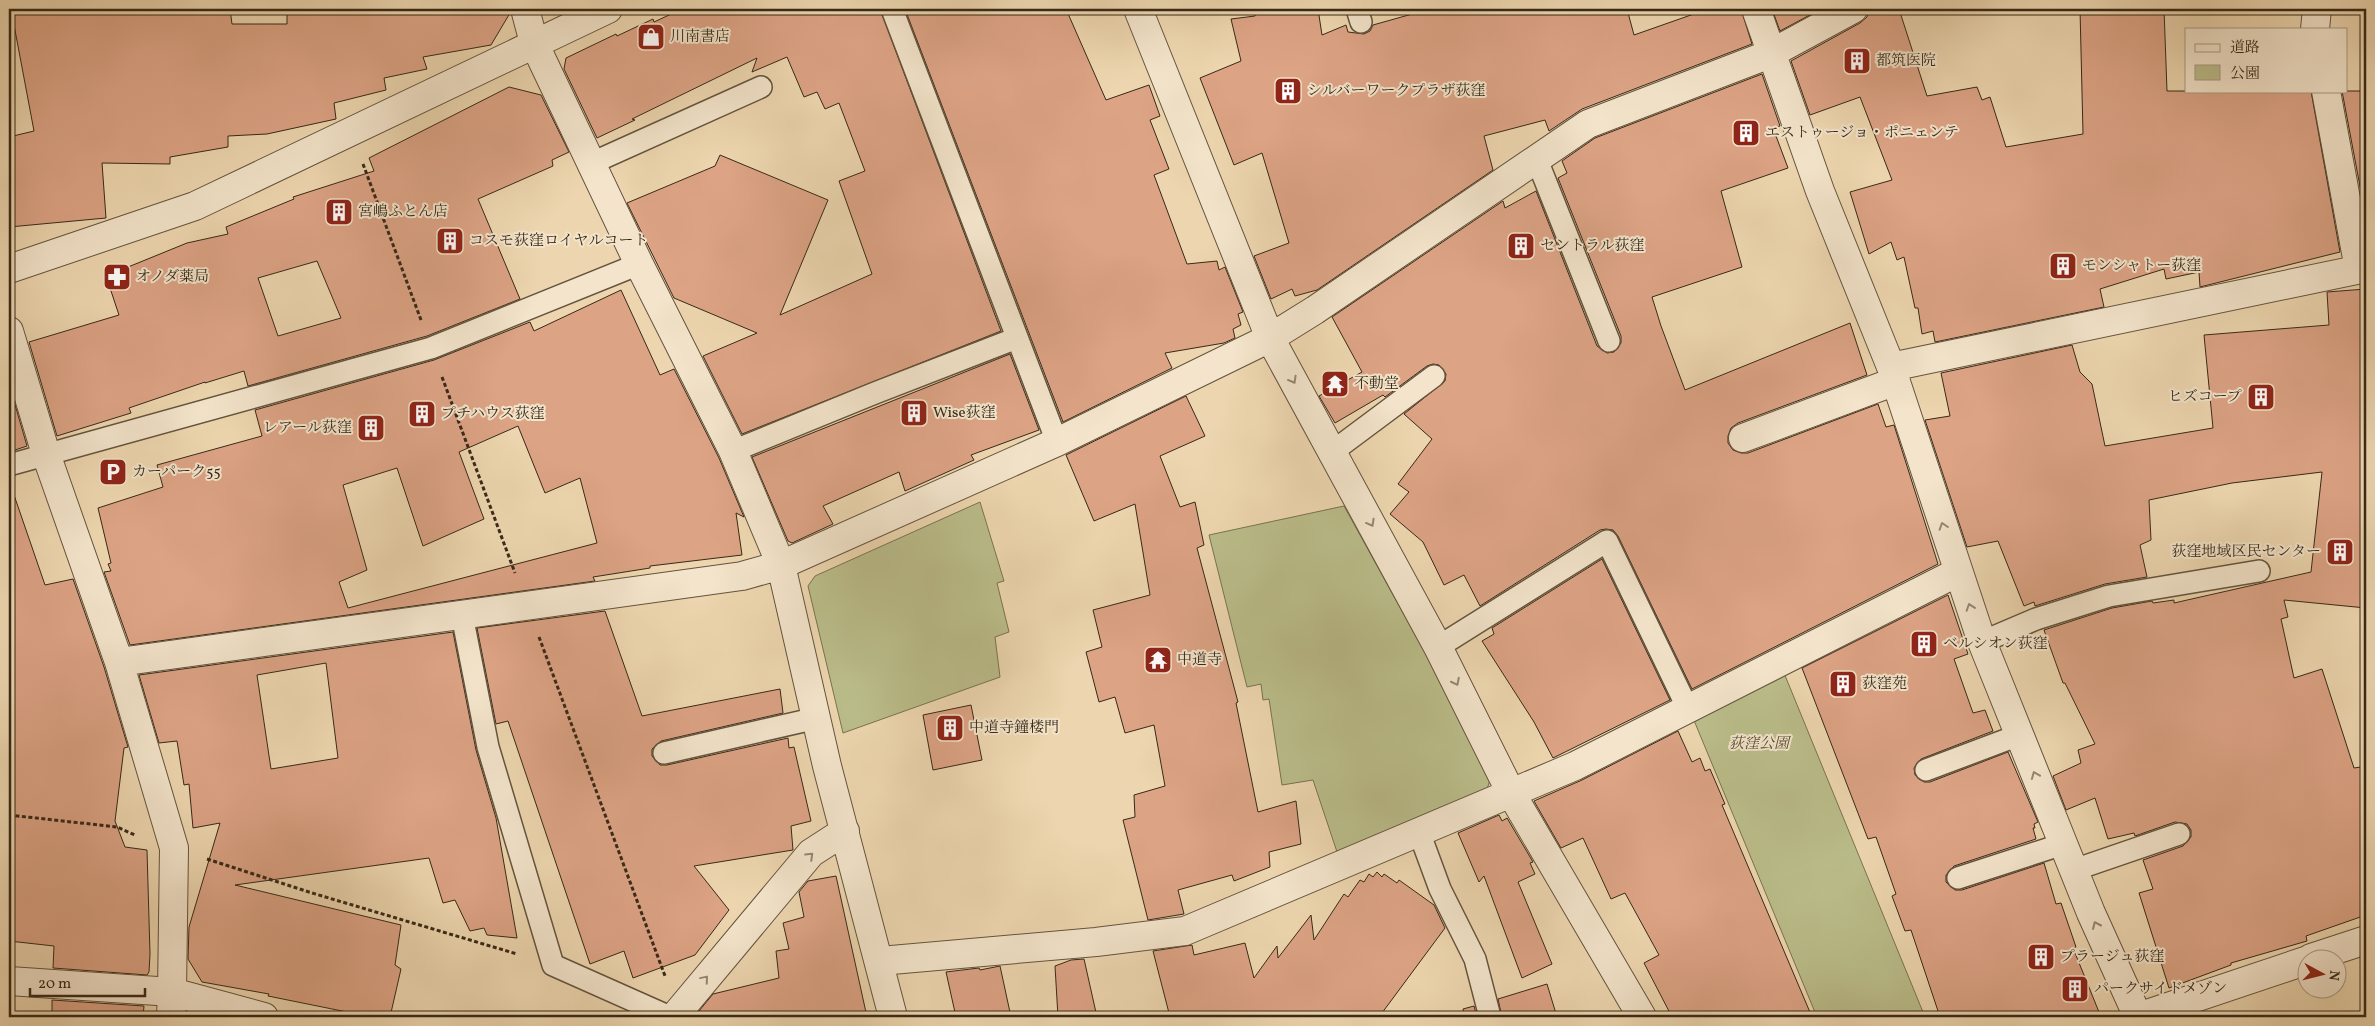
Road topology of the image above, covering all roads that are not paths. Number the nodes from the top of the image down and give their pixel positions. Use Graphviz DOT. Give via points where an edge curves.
graph roads {
  1 [pos="525,9"];
  2 [pos="608,9"];
  3 [pos="892,9"];
  4 [pos="1138,9"];
  5 [pos="1756,9"];
  6 [pos="1853,9"];
  7 [pos="2317,9"];
  8 [pos="2315,28"];
  9 [pos="534,43"];
  10 [pos="1770,54"];
  11 [pos="761,88"];
  12 [pos="2326,92"];
  13 [pos="1538,160"];
  14 [pos="592,163"];
  15 [pos="639,264"];
  16 [pos="2362,268"];
  17 [pos="9,269"];
  18 [pos="9,331"];
  19 [pos="1017,338"];
  20 [pos="1270,338"];
  21 [pos="1609,341"];
  22 [pos="1893,374"];
  23 [pos="1434,376"];
  24 [pos="1743,438"];
  25 [pos="1057,442"];
  26 [pos="733,451"];
  27 [pos="1332,452"];
  28 [pos="46,454"];
  29 [pos="9,465"];
  30 [pos="781,565"];
  31 [pos="2259,571"];
  32 [pos="1958,572"];
  33 [pos="462,615"];
  34 [pos="1982,642"];
  35 [pos="1438,647"];
  36 [pos="119,662"];
  37 [pos="1688,709"];
  38 [pos="816,718"];
  39 [pos="2019,735"];
  40 [pos="664,753"];
  41 [pos="1926,770"];
  42 [pos="1511,793"];
  43 [pos="844,831"];
  44 [pos="1419,832"];
  45 [pos="2179,834"];
  46 [pos="2063,844"];
  47 [pos="2074,870"];
  48 [pos="1958,878"];
  49 [pos="2366,940"];
  50 [pos="2342,948"];
  51 [pos="880,961"];
  52 [pos="2298,963"];
  53 [pos="9,981"];
  54 [pos="172,1005"];
  55 [pos="674,1015"];
  56 [pos="264,1017"];
  57 [pos="893,1017"];
  58 [pos="1490,1017"];
  59 [pos="1642,1017"];
  60 [pos="2138,1017"];
  1 -- 9 [label="street"];
  2 -- 9 [label="street"];
  3 -- 19 [label="lane"];
  4 -- 20 [label="street"];
  5 -- 10 [label="street"];
  6 -- 10 [label="street"];
  7 -- 8 [label="street"];
  9 -- 14 [label="street"];
  9 -- 17 [label="street" via="195,206"];
  10 -- 13 [label="street" via="1588,124"];
  10 -- 22 [label="street"];
  11 -- 14 [label="lane"];
  12 -- 16 [label="street"];
  13 -- 20 [label="street"];
  13 -- 21 [label="lane"];
  14 -- 15 [label="street"];
  15 -- 26 [label="street"];
  15 -- 28 [label="lane" via="431,348"];
  16 -- 22 [label="street"];
  18 -- 28 [label="street"];
  19 -- 25 [label="lane"];
  19 -- 26 [label="lane"];
  20 -- 25 [label="street"];
  20 -- 27 [label="street, one-way"];
  22 -- 24 [label="street"];
  32 -- 22 [label="street, one-way"];
  23 -- 27 [label="lane"];
  25 -- 30 [label="street"];
  26 -- 30 [label="street"];
  27 -- 35 [label="street, one-way"];
  28 -- 29 [label="lane"];
  28 -- 36 [label="street"];
  30 -- 33 [label="street" via="742,576"];
  30 -- 38 [label="street"];
  31 -- 34 [label="lane" via="2109,596 2036,619"];
  34 -- 32 [label="street, one-way"];
  32 -- 37 [label="street"];
  33 -- 36 [label="street"];
  33 -- 55 [label="lane" via="488,747 553,964"];
  34 -- 39 [label="street"];
  35 -- 37 [label="lane" via="1607,541"];
  35 -- 42 [label="street, one-way"];
  36 -- 54 [label="street" via="174,848"];
  37 -- 42 [label="street" via="1584,762"];
  38 -- 40 [label="lane"];
  38 -- 43 [label="street"];
  39 -- 41 [label="lane"];
  46 -- 39 [label="street, one-way"];
  42 -- 44 [label="street"];
  42 -- 59 [label="street"];
  43 -- 51 [label="street"];
  55 -- 43 [label="street, one-way" via="811,853"];
  44 -- 51 [label="street" via="1185,931"];
  44 -- 58 [label="lane" via="1440,889 1476,959"];
  45 -- 47 [label="lane"];
  46 -- 47 [label="street"];
  46 -- 48 [label="lane"];
  60 -- 47 [label="street, one-way"];
  49 -- 50 [label="street"];
  51 -- 57 [label="street"];
  52 -- 60 [label="street"];
  53 -- 54 [label="street"];
  54 -- 56 [label="street"];
}
